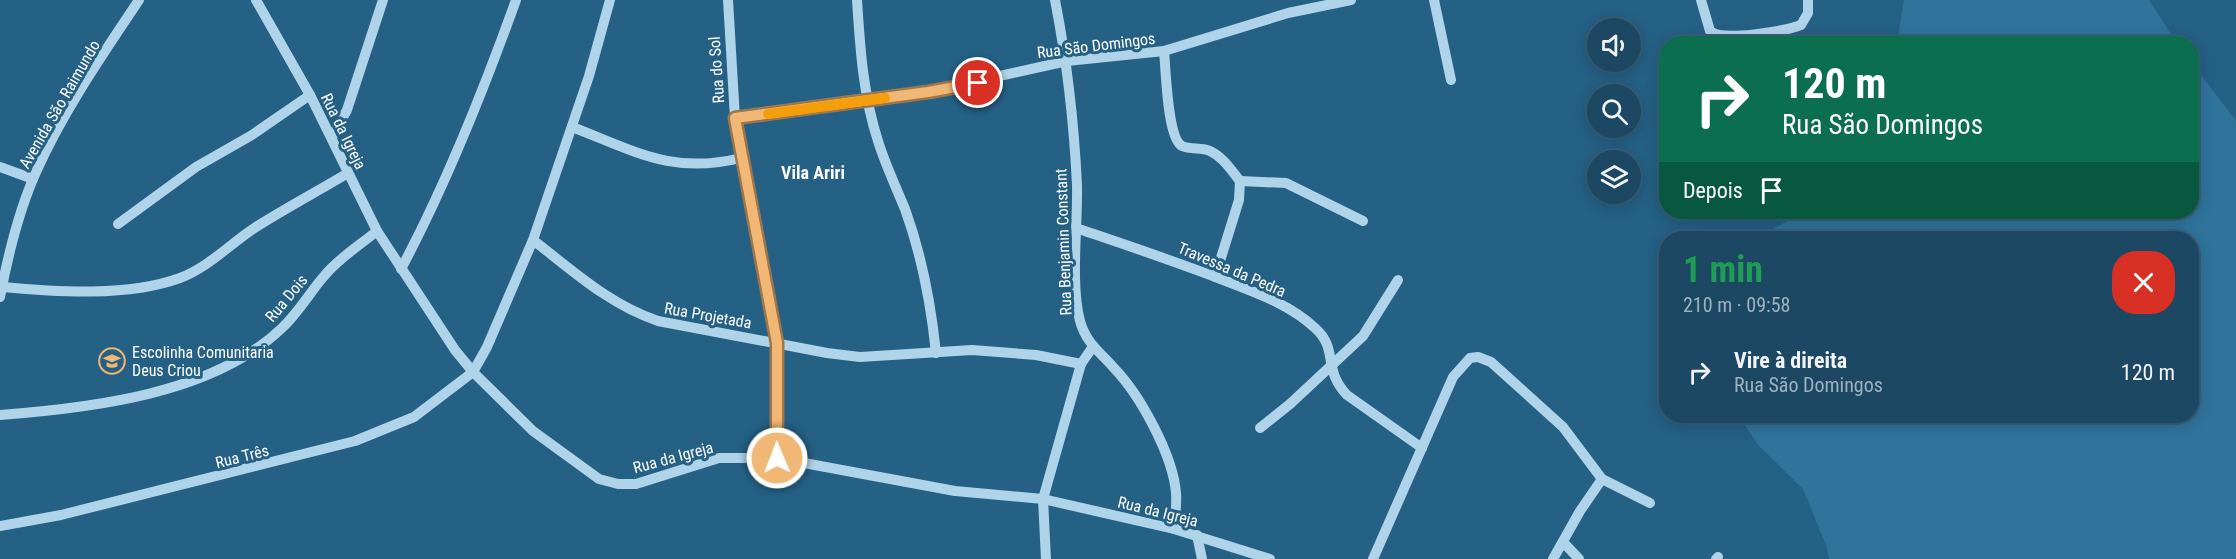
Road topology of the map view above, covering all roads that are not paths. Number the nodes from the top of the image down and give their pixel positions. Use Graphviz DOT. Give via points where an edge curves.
graph roads {
  1 [pos="139,0"];
  2 [pos="256,0"];
  3 [pos="383,0"];
  4 [pos="516,0"];
  5 [pos="610,0"];
  6 [pos="728,0"];
  7 [pos="856,0"];
  8 [pos="1055,0"];
  9 [pos="1351,0"];
  10 [pos="1434,0"];
  11 [pos="1701,0"];
  12 [pos="1808,0"];
  13 [pos="1330,2"];
  14 [pos="1164,51"];
  15 [pos="1067,61"];
  16 [pos="1452,80"];
  17 [pos="310,95"];
  18 [pos="868,100"];
  19 [pos="735,118"];
  20 [pos="572,127"];
  21 [pos="332,137"];
  22 [pos="741,158"];
  23 [pos="0,167"];
  24 [pos="348,173"];
  25 [pos="33,179"];
  26 [pos="1240,181"];
  27 [pos="1363,221"];
  28 [pos="118,224"];
  29 [pos="1076,228"];
  30 [pos="377,231"];
  31 [pos="533,240"];
  32 [pos="401,269"];
  33 [pos="1215,277"];
  34 [pos="1398,280"];
  35 [pos="1,292"];
  36 [pos="777,343"];
  37 [pos="1092,348"];
  38 [pos="936,353"];
  39 [pos="1081,364"];
  40 [pos="1330,365"];
  41 [pos="473,372"];
  42 [pos="0,415"];
  43 [pos="1260,428"];
  44 [pos="1422,448"];
  45 [pos="777,458"];
  46 [pos="1602,479"];
  47 [pos="1043,499"];
  48 [pos="1650,503"];
  49 [pos="0,526"];
  50 [pos="1174,529"];
  51 [pos="1197,536"];
  52 [pos="1563,542"];
  53 [pos="1046,559"];
  54 [pos="1202,559"];
  55 [pos="1270,559"];
  56 [pos="1374,559"];
  57 [pos="1553,559"];
  58 [pos="1579,559"];
  1 -- 25 [label="street, Avenida São Raimundo" via="60,126"];
  2 -- 17 [label="street, Rua da Igreja"];
  3 -- 21 [label="street" via="347,110"];
  4 -- 32 [label="street" via="460,145"];
  5 -- 20 [label="street"];
  6 -- 19 [label="street, Rua do Sol"];
  7 -- 18 [label="street"];
  8 -- 15 [label="street, Rua Benjamin Constant"];
  9 -- 13 [label="street, Rua São Domingos"];
  10 -- 16 [label="street"];
  11 -- 12 [label="street" via="1714,34 1730,36 1793,28 1806,20"];
  13 -- 14 [label="street, Rua São Domingos"];
  14 -- 15 [label="street, Rua São Domingos"];
  14 -- 26 [label="street" via="1177,142 1183,147 1210,151"];
  15 -- 18 [label="street, Rua São Domingos" via="978,83"];
  15 -- 29 [label="street, Rua Benjamin Constant" via="1077,186"];
  17 -- 21 [label="street, Rua da Igreja"];
  17 -- 28 [label="street" via="196,167"];
  18 -- 19 [label="street, Rua São Domingos"];
  18 -- 38 [label="street" via="926,281"];
  19 -- 22 [label="street, Rua do Sol"];
  20 -- 22 [label="street" via="676,164 704,165"];
  20 -- 31 [label="street"];
  21 -- 24 [label="street, Rua da Igreja"];
  22 -- 36 [label="street, Rua do Sol"];
  23 -- 25 [label="street"];
  24 -- 30 [label="street, Rua da Igreja"];
  24 -- 35 [label="street" via="255,227 182,277 122,288"];
  25 -- 35 [label="street, Avenida São Raimundo"];
  26 -- 27 [label="street" via="1286,183"];
  26 -- 33 [label="street" via="1239,200"];
  29 -- 33 [label="street, Travessa da Pedra"];
  29 -- 37 [label="street, Rua Benjamin Constant" via="1080,320"];
  30 -- 32 [label="street, Rua da Igreja"];
  30 -- 42 [label="street, Rua Dois" via="326,273 282,328 245,358 108,404"];
  31 -- 36 [label="street, Rua Projetada" via="632,313"];
  31 -- 41 [label="street"];
  32 -- 41 [label="street, Rua da Igreja"];
  33 -- 40 [label="street, Travessa da Pedra" via="1295,312 1316,328 1327,342"];
  34 -- 40 [label="street" via="1363,336"];
  36 -- 38 [label="street, Rua Projetada" via="860,357"];
  36 -- 45 [label="street, Rua do Sol"];
  37 -- 39 [label="street"];
  37 -- 50 [label="street, Rua Benjamin Constant" via="1115,368 1152,425 1174,480"];
  38 -- 39 [label="street, Rua Projetada" via="1001,351"];
  39 -- 47 [label="street"];
  40 -- 43 [label="street"];
  40 -- 44 [label="street, Travessa da Pedra" via="1347,395"];
  41 -- 45 [label="street, Rua da Igreja" via="533,431 599,479 636,484 719,458"];
  41 -- 49 [label="street, Rua Três" via="414,417 355,441 62,515"];
  44 -- 46 [label="street" via="1454,377 1470,358 1478,357 1491,362 1563,428"];
  44 -- 56 [label="street"];
  45 -- 47 [label="street, Rua da Igreja" via="955,491"];
  46 -- 48 [label="street"];
  46 -- 52 [label="street"];
  47 -- 50 [label="street, Rua da Igreja"];
  47 -- 53 [label="street"];
  50 -- 51 [label="street, Rua da Igreja"];
  51 -- 54 [label="street"];
  51 -- 55 [label="street, Rua da Igreja"];
  52 -- 57 [label="street"];
  52 -- 58 [label="street"];
}
